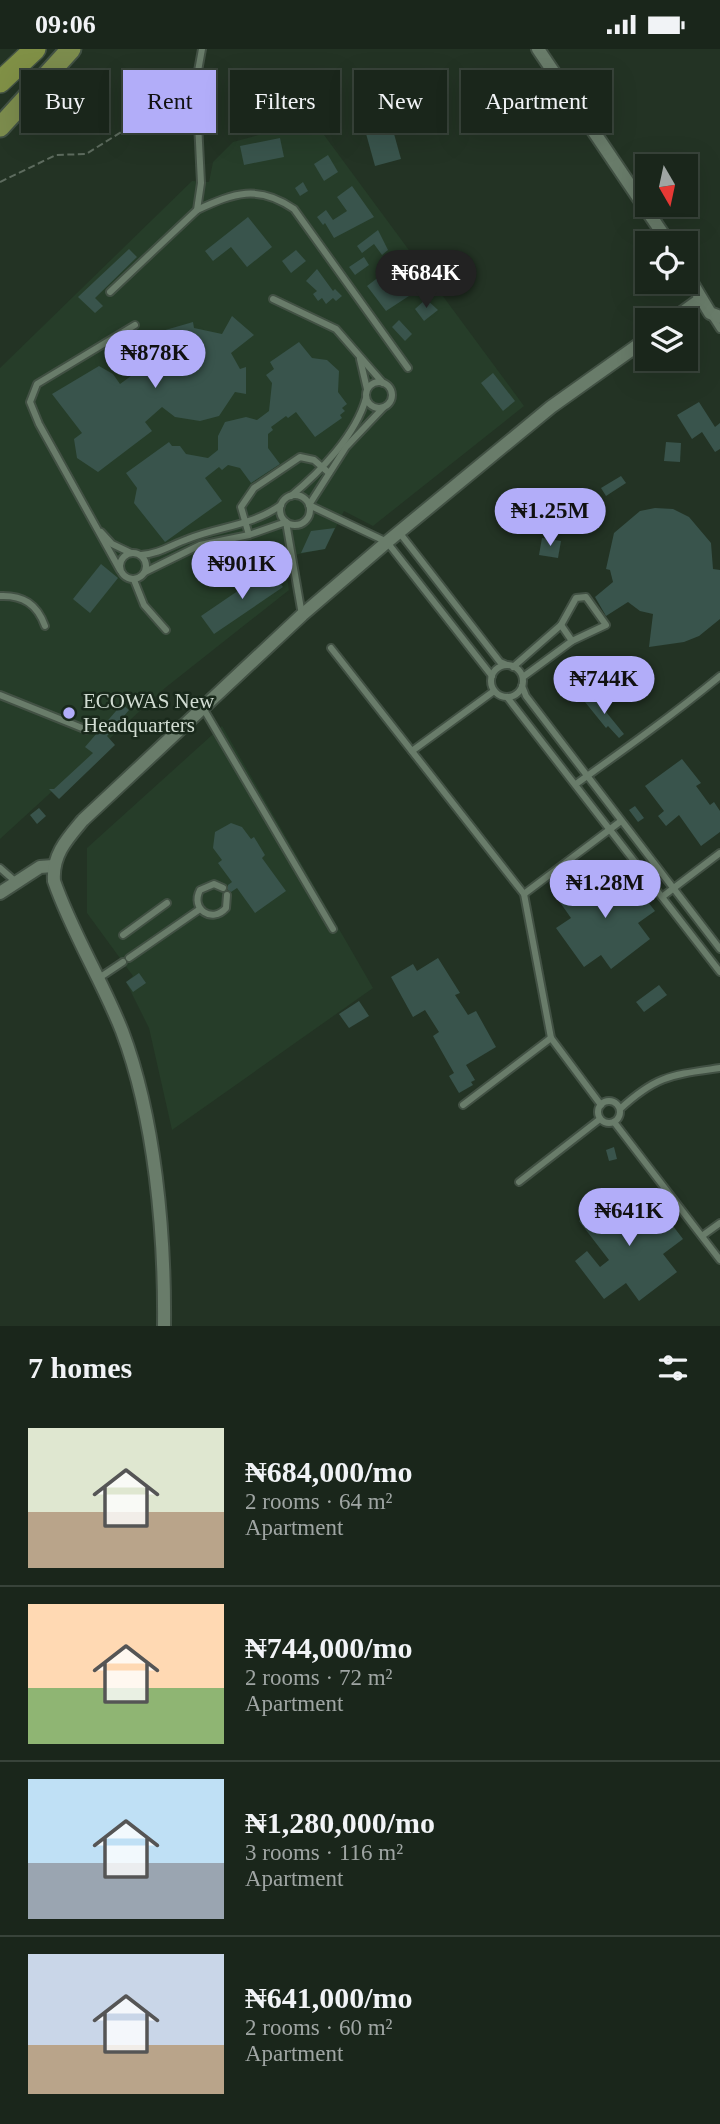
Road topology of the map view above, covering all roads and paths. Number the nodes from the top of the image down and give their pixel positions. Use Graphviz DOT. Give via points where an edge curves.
graph roads {
  1 [pos="35,49"];
  2 [pos="71,49"];
  3 [pos="202,49"];
  4 [pos="538,49"];
  5 [pos="200,70"];
  6 [pos="0,82"];
  7 [pos="0,127"];
  8 [pos="123,131"];
  9 [pos="199,133"];
  10 [pos="0,182"];
  11 [pos="197,209"];
  12 [pos="661,231"];
  13 [pos="110,292"];
  14 [pos="698,294"];
  15 [pos="272,299"];
  16 [pos="701,299"];
  17 [pos="689,308"];
  18 [pos="715,315"];
  19 [pos="135,325"];
  20 [pos="720,329"];
  21 [pos="635,347"];
  22 [pos="358,354"];
  23 [pos="408,368"];
  24 [pos="383,383"];
  25 [pos="368,389"];
  26 [pos="366,398"];
  27 [pos="383,408"];
  28 [pos="322,466"];
  29 [pos="329,473"];
  30 [pos="291,496"];
  31 [pos="281,505"];
  32 [pos="309,505"];
  33 [pos="286,522"];
  34 [pos="244,524"];
  35 [pos="97,528"];
  36 [pos="399,532"];
  37 [pos="249,535"];
  38 [pos="387,542"];
  39 [pos="131,553"];
  40 [pos="141,555"];
  41 [pos="121,570"];
  42 [pos="145,572"];
  43 [pos="134,580"];
  44 [pos="0,596"];
  45 [pos="302,615"];
  46 [pos="561,625"];
  47 [pos="45,626"];
  48 [pos="166,630"];
  49 [pos="572,641"];
  50 [pos="331,648"];
  51 [pos="510,666"];
  52 [pos="492,676"];
  53 [pos="720,676"];
  54 [pos="523,677"];
  55 [pos="522,686"];
  56 [pos="494,691"];
  57 [pos="0,695"];
  58 [pos="507,697"];
  59 [pos="203,708"];
  60 [pos="87,730"];
  61 [pos="412,751"];
  62 [pos="587,776"];
  63 [pos="576,784"];
  64 [pos="621,821"];
  65 [pos="610,828"];
  66 [pos="720,853"];
  67 [pos="53,866"];
  68 [pos="0,867"];
  69 [pos="16,882"];
  70 [pos="674,888"];
  71 [pos="0,893"];
  72 [pos="524,894"];
  73 [pos="663,898"];
  74 [pos="167,903"];
  75 [pos="200,909"];
  76 [pos="333,929"];
  77 [pos="123,935"];
  78 [pos="720,949"];
  79 [pos="720,972"];
  80 [pos="99,978"];
  81 [pos="551,1038"];
  82 [pos="720,1068"];
  83 [pos="463,1105"];
  84 [pos="601,1105"];
  85 [pos="620,1109"];
  86 [pos="600,1119"];
  87 [pos="614,1122"];
  88 [pos="519,1182"];
  89 [pos="720,1223"];
  90 [pos="702,1236"];
  91 [pos="720,1260"];
  92 [pos="164,1326"];
  1 -- 6 [label="highway"];
  2 -- 7 [label="highway"];
  3 -- 5 [label="lane"];
  4 -- 12 [label="street"];
  8 -- 10 [label="path" via="86,154 56,155"];
  9 -- 11 [label="lane"];
  11 -- 13 [label="lane"];
  11 -- 23 [label="lane" via="249,193 275,196 294,209"];
  14 -- 16 [label="street"];
  15 -- 22 [label="lane" via="336,329"];
  16 -- 17 [label="street"];
  16 -- 18 [label="street"];
  18 -- 20 [label="lane"];
  19 -- 35 [label="lane" via="37,384 32,393 33,412"];
  21 -- 36 [label="street" via="551,407"];
  22 -- 24 [label="lane"];
  22 -- 25 [label="lane"];
  24 -- 25 [label="lane"];
  24 -- 27 [label="lane" via="392,395"];
  25 -- 26 [label="lane"];
  26 -- 27 [label="lane"];
  26 -- 28 [label="lane" via="355,424"];
  27 -- 29 [label="lane" via="346,447"];
  28 -- 29 [label="lane"];
  28 -- 30 [label="lane"];
  28 -- 34 [label="lane" via="300,457 272,474 244,499 240,513"];
  29 -- 32 [label="lane"];
  30 -- 31 [label="lane"];
  30 -- 32 [label="lane" via="299,496"];
  31 -- 33 [label="lane" via="280,515"];
  31 -- 34 [label="lane"];
  32 -- 33 [label="lane" via="304,522"];
  32 -- 38 [label="lane"];
  33 -- 37 [label="lane"];
  33 -- 45 [label="lane"];
  34 -- 37 [label="lane"];
  34 -- 40 [label="lane"];
  35 -- 39 [label="lane" via="112,544"];
  35 -- 41 [label="lane"];
  36 -- 38 [label="street"];
  36 -- 51 [label="lane" via="500,662"];
  37 -- 42 [label="lane" via="200,545"];
  38 -- 45 [label="street"];
  38 -- 52 [label="lane"];
  39 -- 40 [label="lane"];
  39 -- 41 [label="lane" via="123,557"];
  40 -- 42 [label="lane"];
  41 -- 43 [label="lane"];
  42 -- 43 [label="lane"];
  43 -- 48 [label="lane" via="144,605"];
  44 -- 47 [label="lane" via="27,600"];
  45 -- 59 [label="street"];
  46 -- 49 [label="lane"];
  46 -- 49 [label="lane" via="580,596 586,597 605,621 603,628"];
  46 -- 51 [label="lane"];
  49 -- 54 [label="lane"];
  50 -- 61 [label="lane"];
  51 -- 52 [label="lane"];
  51 -- 54 [label="lane"];
  52 -- 56 [label="lane"];
  53 -- 62 [label="lane"];
  54 -- 55 [label="lane"];
  55 -- 58 [label="lane"];
  55 -- 62 [label="lane"];
  56 -- 58 [label="lane"];
  56 -- 61 [label="lane"];
  57 -- 60 [label="lane"];
  58 -- 63 [label="lane"];
  59 -- 67 [label="street" via="83,820 66,839"];
  59 -- 76 [label="lane"];
  61 -- 72 [label="lane"];
  62 -- 63 [label="lane"];
  62 -- 64 [label="lane"];
  63 -- 65 [label="lane"];
  64 -- 65 [label="lane"];
  64 -- 70 [label="lane"];
  65 -- 72 [label="lane"];
  65 -- 73 [label="lane"];
  66 -- 70 [label="lane"];
  67 -- 69 [label="street" via="40,867"];
  67 -- 80 [label="street" via="60,898"];
  68 -- 69 [label="lane"];
  69 -- 71 [label="street"];
  70 -- 73 [label="lane"];
  70 -- 78 [label="lane"];
  72 -- 81 [label="lane"];
  73 -- 79 [label="lane"];
  74 -- 77 [label="lane"];
  75 -- 75 [label="lane" via="196,899 200,890 214,884 225,892 226,908 219,914 208,915"];
  75 -- 80 [label="lane"];
  80 -- 92 [label="street" via="127,1047 146,1129 160,1235"];
  81 -- 83 [label="lane"];
  81 -- 84 [label="lane"];
  82 -- 85 [label="lane" via="682,1071 660,1079"];
  84 -- 85 [label="lane" via="612,1101"];
  84 -- 86 [label="lane"];
  85 -- 87 [label="lane"];
  86 -- 87 [label="lane"];
  86 -- 88 [label="lane"];
  87 -- 90 [label="lane"];
  89 -- 90 [label="lane"];
  90 -- 91 [label="lane"];
}
